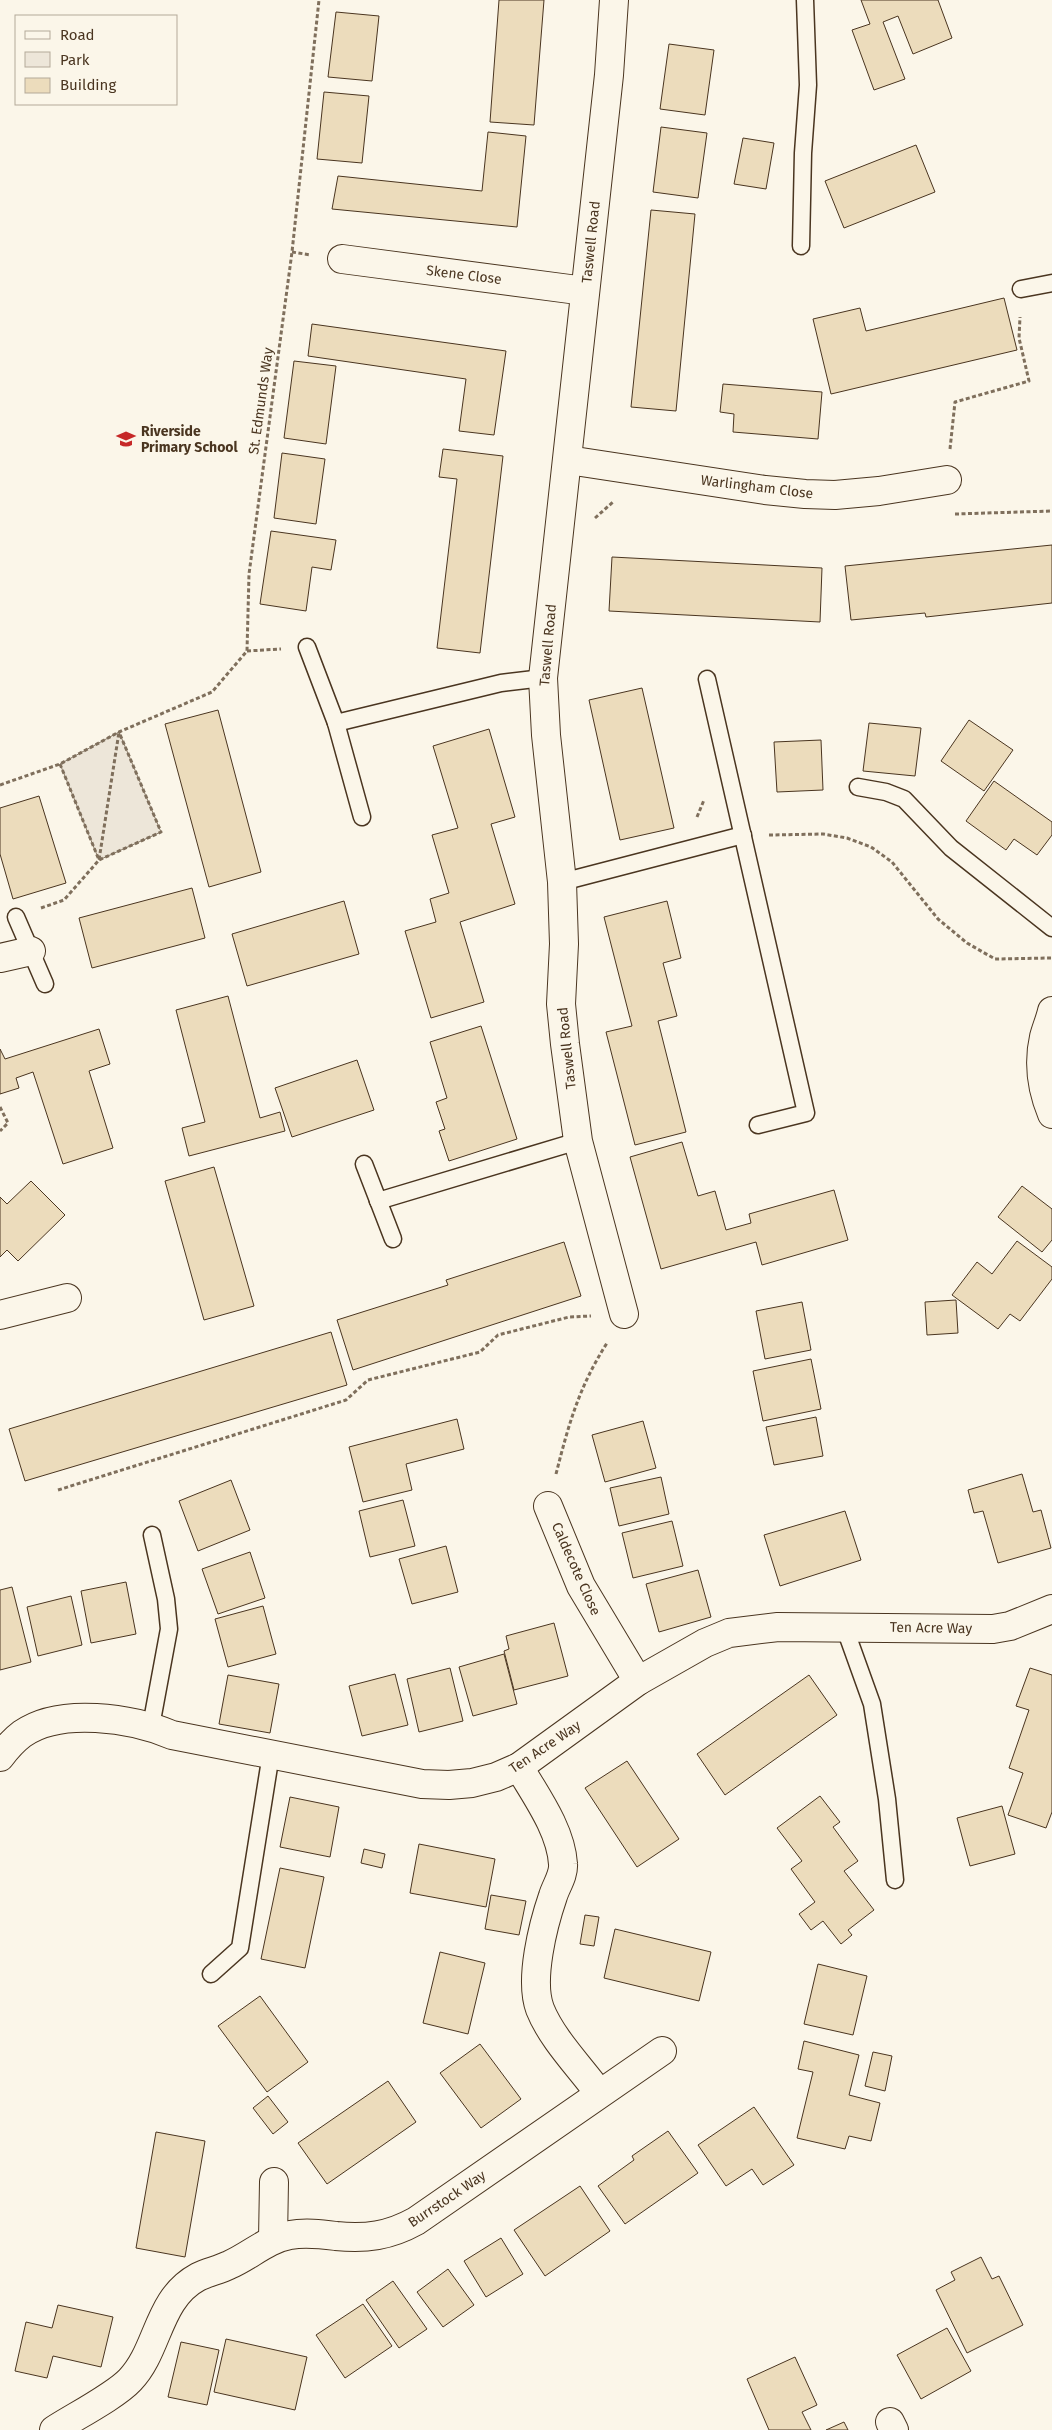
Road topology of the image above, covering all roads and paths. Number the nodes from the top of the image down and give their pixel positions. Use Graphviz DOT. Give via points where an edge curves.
graph roads {
  1 [pos="319,0"];
  2 [pos="614,0"];
  3 [pos="805,0"];
  4 [pos="801,246"];
  5 [pos="342,259"];
  6 [pos="1052,283"];
  7 [pos="1021,289"];
  8 [pos="585,291"];
  9 [pos="568,460"];
  10 [pos="947,480"];
  11 [pos="618,499"];
  12 [pos="1052,511"];
  13 [pos="945,514"];
  14 [pos="592,523"];
  15 [pos="307,646"];
  16 [pos="246,652"];
  17 [pos="543,678"];
  18 [pos="707,679"];
  19 [pos="336,723"];
  20 [pos="119,732"];
  21 [pos="60,764"];
  22 [pos="0,785"];
  23 [pos="858,787"];
  24 [pos="704,791"];
  25 [pos="362,817"];
  26 [pos="694,824"];
  27 [pos="743,835"];
  28 [pos="99,860"];
  29 [pos="562,882"];
  30 [pos="16,917"];
  31 [pos="1052,928"];
  32 [pos="31,951"];
  33 [pos="0,958"];
  34 [pos="1052,958"];
  35 [pos="45,984"];
  36 [pos="1052,1011"];
  37 [pos="0,1108"];
  38 [pos="1052,1114"];
  39 [pos="758,1125"];
  40 [pos="0,1131"];
  41 [pos="578,1140"];
  42 [pos="364,1164"];
  43 [pos="378,1201"];
  44 [pos="393,1239"];
  45 [pos="67,1298"];
  46 [pos="624,1314"];
  47 [pos="0,1315"];
  48 [pos="58,1490"];
  49 [pos="548,1506"];
  50 [pos="152,1535"];
  51 [pos="1052,1609"];
  52 [pos="844,1626"];
  53 [pos="638,1681"];
  54 [pos="151,1726"];
  55 [pos="271,1754"];
  56 [pos="0,1757"];
  57 [pos="519,1767"];
  58 [pos="895,1880"];
  59 [pos="211,1974"];
  60 [pos="662,2051"];
  61 [pos="599,2093"];
  62 [pos="274,2182"];
  63 [pos="273,2240"];
  64 [pos="54,2430"];
  1 -- 16 [label="path, St. Edmunds Way" via="292,252 249,574"];
  2 -- 8 [label="street, Taswell Road"];
  3 -- 4 [label="lane" via="808,85"];
  5 -- 8 [label="street, Skene Close"];
  6 -- 7 [label="lane"];
  7 -- 10 [label="path" via="1019,338 1029,381 955,402"];
  8 -- 9 [label="street, Taswell Road"];
  9 -- 10 [label="street, Warlingham Close" via="805,494 880,491"];
  9 -- 17 [label="street, Taswell Road"];
  11 -- 14 [label="path" via="605,507"];
  12 -- 13 [label="path"];
  15 -- 16 [label="path"];
  15 -- 19 [label="lane"];
  16 -- 20 [label="path" via="212,692"];
  17 -- 19 [label="lane" via="501,683"];
  17 -- 29 [label="street, Taswell Road"];
  18 -- 27 [label="lane"];
  19 -- 25 [label="lane"];
  20 -- 21 [label="path"];
  20 -- 28 [label="path"];
  20 -- 28 [label="path" via="161,832"];
  21 -- 22 [label="path"];
  21 -- 28 [label="path"];
  23 -- 31 [label="lane" via="904,799 951,848"];
  24 -- 26 [label="path" via="702,807"];
  27 -- 29 [label="lane"];
  27 -- 34 [label="path" via="823,834 871,847 892,862 938,919 967,943 995,959"];
  27 -- 39 [label="lane" via="806,1113"];
  28 -- 30 [label="path" via="64,900"];
  29 -- 41 [label="street, Taswell Road" via="562,1004"];
  30 -- 32 [label="lane"];
  32 -- 33 [label="street"];
  32 -- 35 [label="lane"];
  36 -- 38 [label="street" via="1041,1062 1043,1087"];
  37 -- 40 [label="path" via="8,1123"];
  41 -- 43 [label="lane"];
  41 -- 46 [label="street, Taswell Road"];
  42 -- 43 [label="lane"];
  43 -- 44 [label="lane"];
  45 -- 47 [label="street"];
  46 -- 48 [label="path" via="569,1317 498,1335 480,1352 368,1380 346,1400"];
  46 -- 49 [label="path" via="589,1372 571,1415"];
  49 -- 53 [label="street, Caldecote Close" via="581,1586"];
  50 -- 54 [label="lane" via="169,1629"];
  51 -- 52 [label="street, Ten Acre Way" via="1010,1626 993,1629"];
  52 -- 53 [label="street, Ten Acre Way" via="778,1627 729,1634 705,1643"];
  52 -- 58 [label="lane" via="872,1704 887,1799"];
  53 -- 57 [label="street, Ten Acre Way"];
  54 -- 55 [label="street, Ten Acre Way" via="172,1735"];
  54 -- 56 [label="street, Ten Acre Way" via="98,1719 56,1720 22,1734"];
  55 -- 57 [label="street, Ten Acre Way" via="422,1784 449,1785 496,1778"];
  55 -- 59 [label="lane" via="240,1948"];
  57 -- 61 [label="street" via="555,1835 563,1866 537,1967 540,2008 549,2026"];
  60 -- 61 [label="street, Burrstock Way"];
  61 -- 63 [label="street, Burrstock Way" via="399,2231 365,2237 292,2234"];
  62 -- 63 [label="street"];
  63 -- 64 [label="street, Burrstock Way" via="183,2288 160,2320 147,2356 129,2381"];
}
